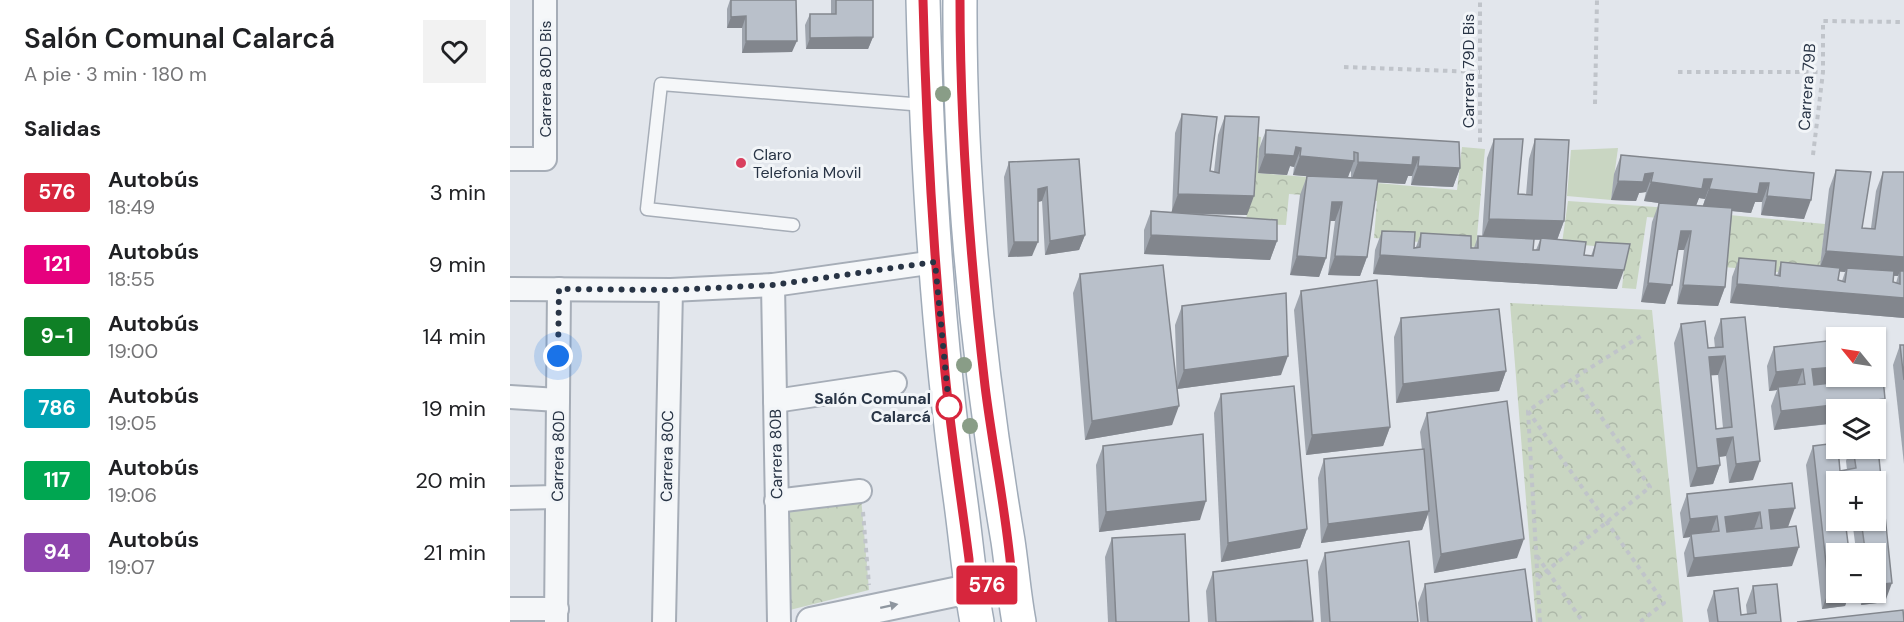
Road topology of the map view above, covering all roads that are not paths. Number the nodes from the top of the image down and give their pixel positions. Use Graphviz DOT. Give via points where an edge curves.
graph roads {
  1 [pos="545,0"];
  2 [pos="923,0"];
  3 [pos="960,0"];
  4 [pos="926,105"];
  5 [pos="510,159"];
  6 [pos="793,225"];
  7 [pos="935,262"];
  8 [pos="773,285"];
  9 [pos="510,289"];
  10 [pos="559,289"];
  11 [pos="671,290"];
  12 [pos="896,383"];
  13 [pos="510,397"];
  14 [pos="558,400"];
  15 [pos="775,401"];
  16 [pos="860,490"];
  17 [pos="557,497"];
  18 [pos="510,498"];
  19 [pos="776,501"];
  20 [pos="1012,580"];
  21 [pos="970,589"];
  22 [pos="510,609"];
  23 [pos="556,616"];
  24 [pos="664,622"];
  25 [pos="779,622"];
  26 [pos="811,622"];
  27 [pos="977,622"];
  28 [pos="1019,622"];
  1 -- 5 [label="street, Carrera 80D Bis" via="544,159"];
  2 -- 4 [label="main road"];
  3 -- 20 [label="main road" via="964,139 976,306"];
  4 -- 6 [label="lane" via="662,84 647,209"];
  4 -- 7 [label="main road"];
  7 -- 8 [label="street"];
  7 -- 21 [label="main road"];
  8 -- 11 [label="street"];
  8 -- 15 [label="street, Carrera 80B"];
  9 -- 10 [label="street"];
  10 -- 11 [label="street"];
  10 -- 14 [label="street, Carrera 80D"];
  11 -- 24 [label="street, Carrera 80C"];
  12 -- 15 [label="street"];
  13 -- 14 [label="street"];
  14 -- 17 [label="street, Carrera 80D"];
  15 -- 19 [label="street, Carrera 80B"];
  16 -- 19 [label="street"];
  17 -- 18 [label="street"];
  17 -- 23 [label="street, Carrera 80D"];
  19 -- 25 [label="street, Carrera 80B"];
  20 -- 21 [label="street"];
  20 -- 28 [label="main road"];
  26 -- 21 [label="street, one-way"];
  21 -- 27 [label="main road"];
  22 -- 23 [label="street"];
}
